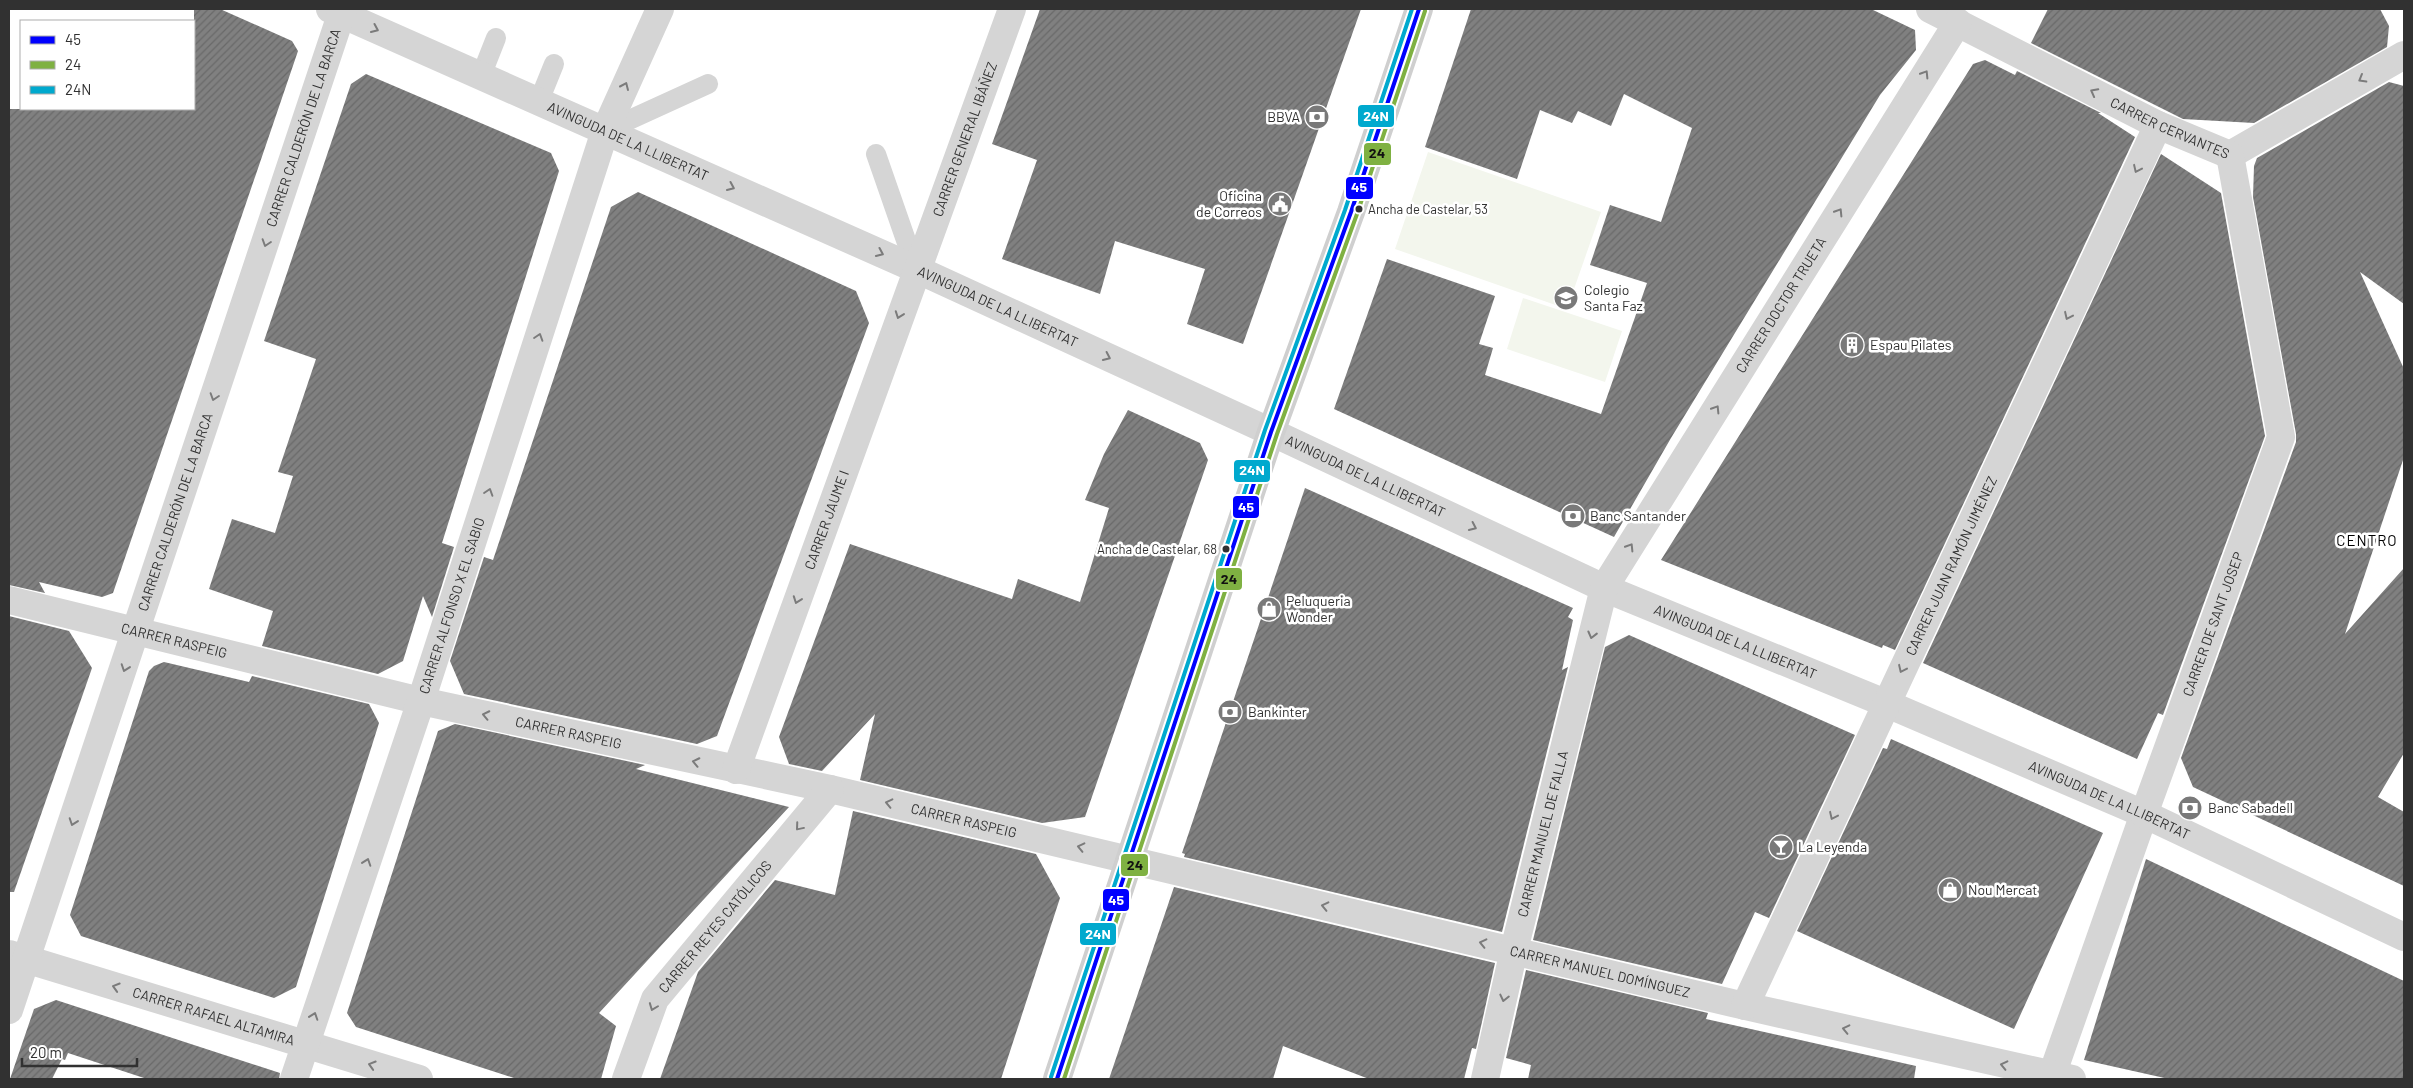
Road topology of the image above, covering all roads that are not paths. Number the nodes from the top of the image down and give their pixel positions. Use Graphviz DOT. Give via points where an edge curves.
graph roads {
  1 [pos="660,9"];
  2 [pos="1012,9"];
  3 [pos="1419,9"];
  4 [pos="1930,9"];
  5 [pos="338,10"];
  6 [pos="1958,22"];
  7 [pos="496,38"];
  8 [pos="2404,55"];
  9 [pos="554,64"];
  10 [pos="481,76"];
  11 [pos="708,84"];
  12 [pos="539,101"];
  13 [pos="2158,125"];
  14 [pos="605,130"];
  15 [pos="876,154"];
  16 [pos="2230,155"];
  17 [pos="916,269"];
  18 [pos="1271,432"];
  19 [pos="1604,588"];
  20 [pos="9,600"];
  21 [pos="136,632"];
  22 [pos="421,701"];
  23 [pos="1885,703"];
  24 [pos="736,770"];
  25 [pos="830,789"];
  26 [pos="2144,814"];
  27 [pos="1129,858"];
  28 [pos="2404,938"];
  29 [pos="1514,950"];
  30 [pos="18,956"];
  31 [pos="1745,1006"];
  32 [pos="9,1010"];
  33 [pos="305,1045"];
  34 [pos="2058,1078"];
  35 [pos="294,1079"];
  36 [pos="419,1079"];
  37 [pos="626,1079"];
  38 [pos="1057,1079"];
  39 [pos="1485,1079"];
  14 -- 1 [label="street, CARRER ALFONSO X EL SABIO, one-way"];
  2 -- 17 [label="street, CARRER GENERAL IBÁÑEZ"];
  3 -- 18 [label="main road" via="1351,212"];
  4 -- 6 [label="street, CARRER CERVANTES"];
  5 -- 10 [label="street, AVINGUDA DE LA LLIBERTAT, one-way"];
  5 -- 21 [label="street, CARRER CALDERÓN DE LA BARCA, one-way"];
  13 -- 6 [label="street, CARRER CERVANTES, one-way"];
  19 -- 6 [label="street, CARRER DOCTOR TRUETA, one-way"];
  7 -- 10 [label="lane"];
  8 -- 16 [label="street, CARRER CERVANTES, one-way"];
  9 -- 12 [label="lane"];
  10 -- 12 [label="street, AVINGUDA DE LA LLIBERTAT"];
  11 -- 14 [label="lane"];
  12 -- 14 [label="street, AVINGUDA DE LA LLIBERTAT"];
  13 -- 16 [label="street, CARRER CERVANTES"];
  13 -- 23 [label="street, CARRER JUAN RAMÓN JIMÉNEZ, one-way"];
  14 -- 17 [label="street, AVINGUDA DE LA LLIBERTAT, one-way"];
  22 -- 14 [label="street, CARRER ALFONSO X EL SABIO, one-way"];
  15 -- 17 [label="lane"];
  16 -- 26 [label="street, CARRER DE SANT JOSEP" via="2281,437"];
  17 -- 18 [label="street, AVINGUDA DE LA LLIBERTAT, one-way"];
  17 -- 24 [label="street, CARRER JAUME I, one-way"];
  18 -- 19 [label="street, AVINGUDA DE LA LLIBERTAT, one-way"];
  18 -- 27 [label="main road"];
  19 -- 23 [label="street, AVINGUDA DE LA LLIBERTAT"];
  19 -- 29 [label="street, CARRER MANUEL DE FALLA, one-way"];
  20 -- 21 [label="street, CARRER RASPEIG"];
  21 -- 22 [label="street, CARRER RASPEIG"];
  21 -- 30 [label="street, CARRER CALDERÓN DE LA BARCA, one-way"];
  24 -- 22 [label="street, CARRER RASPEIG, one-way"];
  33 -- 22 [label="street, CARRER ALFONSO X EL SABIO, one-way"];
  23 -- 26 [label="street, AVINGUDA DE LA LLIBERTAT"];
  23 -- 31 [label="street, CARRER JUAN RAMÓN JIMÉNEZ, one-way"];
  24 -- 25 [label="street, CARRER RASPEIG"];
  27 -- 25 [label="street, CARRER RASPEIG, one-way"];
  25 -- 37 [label="street, CARRER REYES CATÓLICOS, one-way" via="655,999"];
  26 -- 28 [label="street, AVINGUDA DE LA LLIBERTAT"];
  26 -- 34 [label="street, CARRER DE SANT JOSEP"];
  29 -- 27 [label="street, CARRER MANUEL DOMÍNGUEZ, one-way"];
  27 -- 38 [label="main road"];
  29 -- 31 [label="street, CARRER MANUEL DOMÍNGUEZ"];
  29 -- 39 [label="street, CARRER MANUEL DE FALLA, one-way"];
  30 -- 32 [label="street, CARRER CALDERÓN DE LA BARCA"];
  33 -- 30 [label="street, CARRER RAFAEL ALTAMIRA, one-way"];
  34 -- 31 [label="street, CARRER MANUEL DOMÍNGUEZ, one-way"];
  33 -- 35 [label="street, CARRER ALFONSO X EL SABIO"];
  36 -- 33 [label="street, CARRER RAFAEL ALTAMIRA, one-way"];
}
